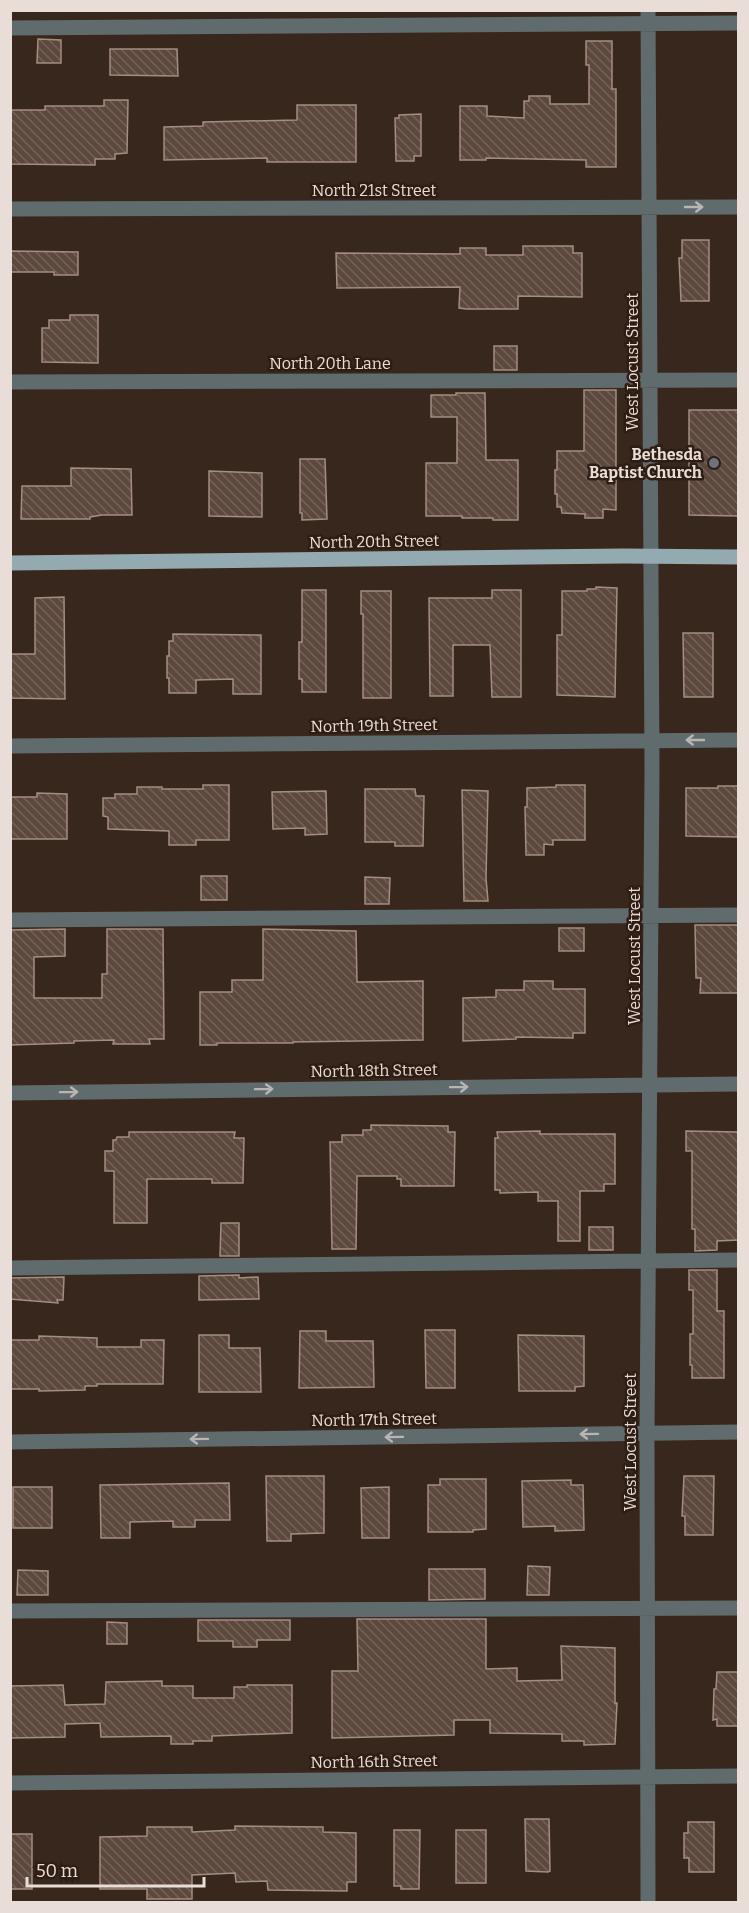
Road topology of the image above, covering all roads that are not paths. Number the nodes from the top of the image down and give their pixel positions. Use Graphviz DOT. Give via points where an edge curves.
graph roads {
  1 [pos="648,17"];
  2 [pos="738,23"];
  3 [pos="10,28"];
  4 [pos="738,207"];
  5 [pos="10,208"];
  6 [pos="650,208"];
  7 [pos="650,380"];
  8 [pos="738,380"];
  9 [pos="10,382"];
  10 [pos="651,556"];
  11 [pos="738,557"];
  12 [pos="10,563"];
  13 [pos="738,740"];
  14 [pos="652,741"];
  15 [pos="10,746"];
  16 [pos="738,915"];
  17 [pos="652,916"];
  18 [pos="10,920"];
  19 [pos="651,1084"];
  20 [pos="738,1084"];
  21 [pos="10,1093"];
  22 [pos="738,1260"];
  23 [pos="649,1261"];
  24 [pos="10,1268"];
  25 [pos="738,1432"];
  26 [pos="647,1434"];
  27 [pos="10,1442"];
  28 [pos="738,1608"];
  29 [pos="648,1610"];
  30 [pos="10,1611"];
  31 [pos="648,1776"];
  32 [pos="738,1776"];
  33 [pos="10,1783"];
  34 [pos="648,1902"];
  1 -- 2 [label="street"];
  1 -- 3 [label="street"];
  1 -- 6 [label="street, West Locust Street"];
  6 -- 4 [label="street, North 21st Street, one-way"];
  5 -- 6 [label="street, North 21st Street"];
  6 -- 7 [label="street, West Locust Street"];
  7 -- 8 [label="street, North 20th Lane"];
  7 -- 9 [label="street, North 20th Lane"];
  7 -- 10 [label="street, West Locust Street"];
  10 -- 11 [label="main road, North 20th Street"];
  10 -- 12 [label="main road, North 20th Street"];
  10 -- 14 [label="street, West Locust Street"];
  13 -- 14 [label="street, North 19th Street, one-way"];
  14 -- 15 [label="street, North 19th Street"];
  14 -- 17 [label="street, West Locust Street"];
  16 -- 17 [label="street"];
  17 -- 18 [label="street"];
  17 -- 19 [label="street, West Locust Street"];
  19 -- 20 [label="street, North 18th Street"];
  21 -- 19 [label="street, North 18th Street, one-way"];
  19 -- 23 [label="street, West Locust Street"];
  22 -- 23 [label="street"];
  23 -- 24 [label="street"];
  23 -- 26 [label="street, West Locust Street"];
  25 -- 26 [label="street, North 17th Street"];
  26 -- 27 [label="street, North 17th Street, one-way"];
  26 -- 29 [label="street, West Locust Street"];
  28 -- 29 [label="street"];
  29 -- 30 [label="street"];
  29 -- 31 [label="street, West Locust Street"];
  31 -- 32 [label="street, North 16th Street"];
  31 -- 33 [label="street, North 16th Street"];
  31 -- 34 [label="street, West Locust Street"];
}
